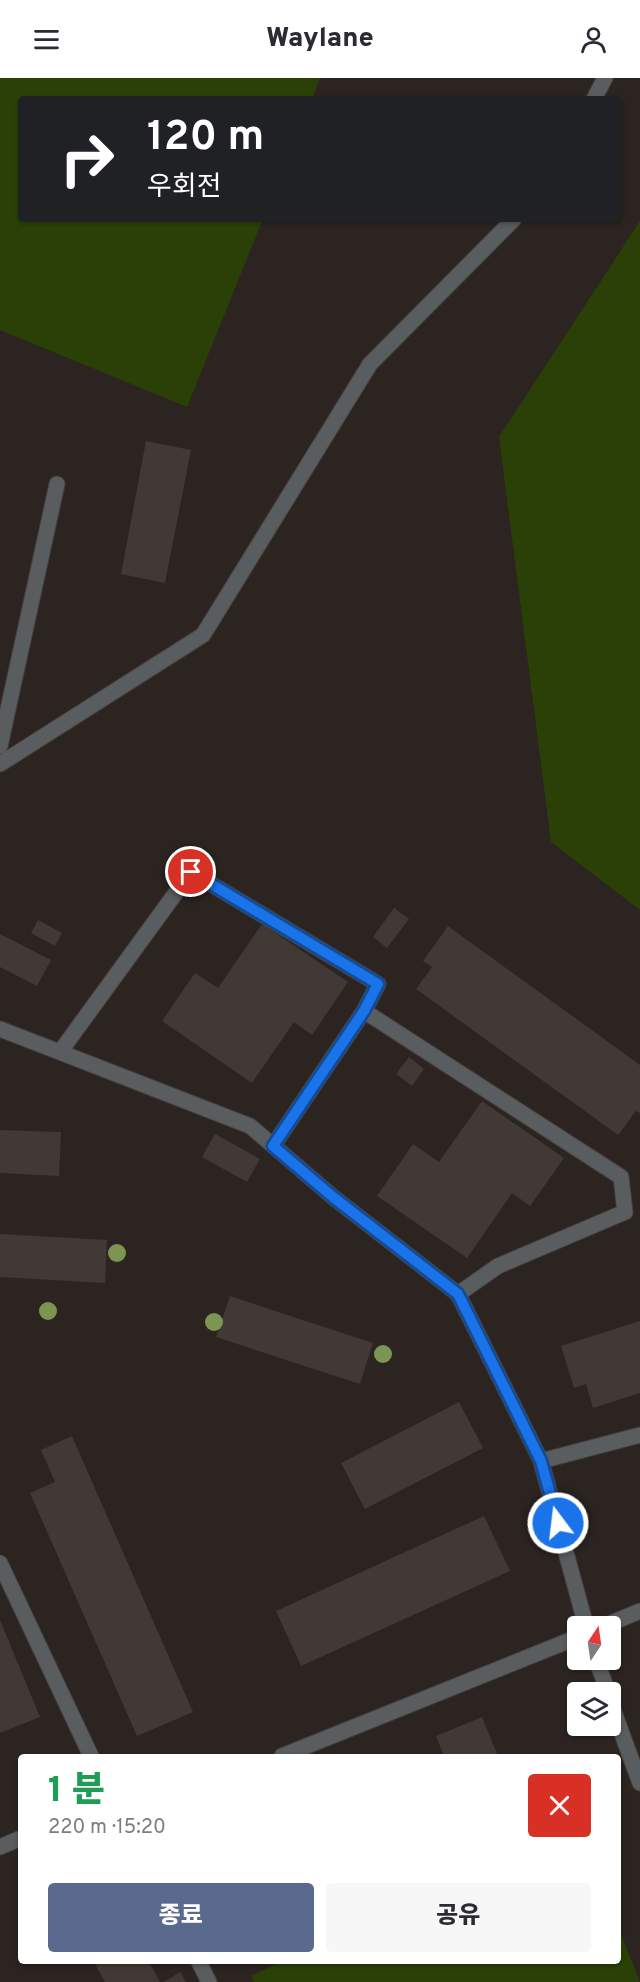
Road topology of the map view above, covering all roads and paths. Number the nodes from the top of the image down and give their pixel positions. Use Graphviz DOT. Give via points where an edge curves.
graph roads {
  1 [pos="605,78"];
  2 [pos="596,96"];
  3 [pos="511,222"];
  4 [pos="57,484"];
  5 [pos="0,746"];
  6 [pos="0,764"];
  7 [pos="364,1011"];
  8 [pos="0,1029"];
  9 [pos="60,1052"];
  10 [pos="273,1146"];
  11 [pos="458,1294"];
  12 [pos="640,1435"];
  13 [pos="541,1461"];
  14 [pos="0,1563"];
  15 [pos="640,1611"];
  16 [pos="583,1616"];
  17 [pos="621,1619"];
  18 [pos="567,1641"];
  19 [pos="621,1731"];
  20 [pos="90,1754"];
  21 [pos="287,1754"];
  22 [pos="640,1783"];
  23 [pos="18,1839"];
  24 [pos="0,1847"];
  25 [pos="200,1964"];
  26 [pos="209,1982"];
  1 -- 2 [label="lane"];
  3 -- 6 [label="lane" via="370,364 202,635"];
  4 -- 5 [label="lane"];
  7 -- 9 [label="lane" via="378,984 191,872"];
  7 -- 10 [label="lane"];
  7 -- 11 [label="lane" via="621,1177 625,1212 498,1266"];
  8 -- 9 [label="lane"];
  9 -- 10 [label="lane" via="250,1126"];
  10 -- 11 [label="lane"];
  11 -- 13 [label="lane"];
  12 -- 13 [label="lane"];
  13 -- 16 [label="lane"];
  14 -- 20 [label="lane"];
  15 -- 17 [label="lane"];
  18 -- 21 [label="lane"];
  19 -- 22 [label="lane"];
  23 -- 24 [label="lane"];
  25 -- 26 [label="lane"];
}
